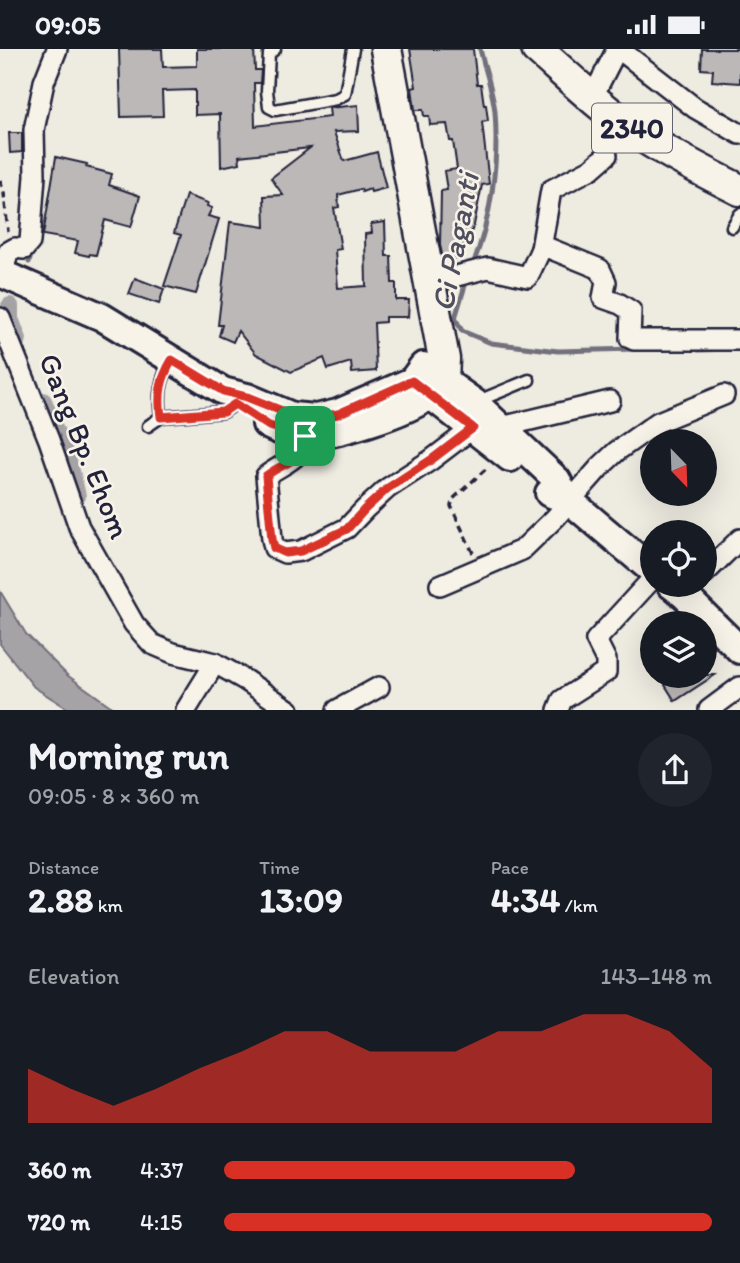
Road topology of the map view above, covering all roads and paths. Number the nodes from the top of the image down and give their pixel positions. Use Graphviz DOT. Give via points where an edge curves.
graph roads {
  1 [pos="57,49"];
  2 [pos="275,49"];
  3 [pos="353,49"];
  4 [pos="374,49"];
  5 [pos="386,49"];
  6 [pos="537,49"];
  7 [pos="618,49"];
  8 [pos="592,98"];
  9 [pos="740,134"];
  10 [pos="607,155"];
  11 [pos="0,180"];
  12 [pos="740,190"];
  13 [pos="740,214"];
  14 [pos="732,227"];
  15 [pos="541,249"];
  16 [pos="4,266"];
  17 [pos="429,283"];
  18 [pos="0,318"];
  19 [pos="740,340"];
  20 [pos="172,360"];
  21 [pos="427,380"];
  22 [pos="528,380"];
  23 [pos="724,395"];
  24 [pos="229,397"];
  25 [pos="610,401"];
  26 [pos="474,415"];
  27 [pos="161,417"];
  28 [pos="148,426"];
  29 [pos="502,440"];
  30 [pos="300,447"];
  31 [pos="568,499"];
  32 [pos="740,539"];
  33 [pos="640,560"];
  34 [pos="717,561"];
  35 [pos="479,566"];
  36 [pos="440,585"];
  37 [pos="640,591"];
  38 [pos="692,597"];
  39 [pos="737,642"];
  40 [pos="215,663"];
  41 [pos="379,687"];
  42 [pos="740,687"];
  43 [pos="186,710"];
  44 [pos="289,710"];
  45 [pos="337,710"];
  46 [pos="558,710"];
  47 [pos="709,710"];
  1 -- 16 [label="street" via="34,130 30,242 24,249 15,248"];
  2 -- 3 [label="lane" via="269,54 267,91 269,107 275,110 345,94"];
  4 -- 21 [label="main road"];
  5 -- 17 [label="main road"];
  6 -- 8 [label="main road, 2340"];
  7 -- 8 [label="street"];
  7 -- 9 [label="street" via="695,108"];
  8 -- 12 [label="main road, 2340" via="643,137"];
  10 -- 15 [label="street" via="551,190"];
  11 -- 16 [label="path" via="7,217"];
  13 -- 14 [label="lane"];
  15 -- 17 [label="street" via="528,277 488,268"];
  15 -- 19 [label="street" via="548,247 600,269 606,282 603,298 631,311 629,331 634,341"];
  16 -- 20 [label="main road"];
  17 -- 21 [label="main road" via="444,359"];
  18 -- 40 [label="street, Gang Bp. Ehom" via="79,527 134,624 152,644"];
  20 -- 24 [label="main road"];
  20 -- 27 [label="lane" via="158,395"];
  21 -- 24 [label="main road" via="316,418 292,415 247,397"];
  21 -- 26 [label="main road"];
  21 -- 30 [label="main road" via="417,403"];
  22 -- 26 [label="lane"];
  23 -- 31 [label="street" via="658,422 600,467"];
  24 -- 27 [label="lane" via="223,412"];
  24 -- 30 [label="main road"];
  25 -- 29 [label="street"];
  26 -- 29 [label="main road"];
  26 -- 30 [label="street" via="431,460 388,488 347,529 301,551 285,553 274,548 266,476"];
  27 -- 28 [label="lane"];
  29 -- 31 [label="main road" via="548,493"];
  29 -- 35 [label="path" via="451,506"];
  31 -- 33 [label="main road"];
  31 -- 35 [label="street" via="522,550"];
  32 -- 34 [label="street"];
  35 -- 36 [label="street"];
  37 -- 46 [label="street" via="596,640 606,660 606,672 562,700"];
  38 -- 39 [label="main road"];
  40 -- 43 [label="street"];
  40 -- 44 [label="street, Gang Bp. Ehom"];
  41 -- 45 [label="street"];
  42 -- 47 [label="street"];
}
